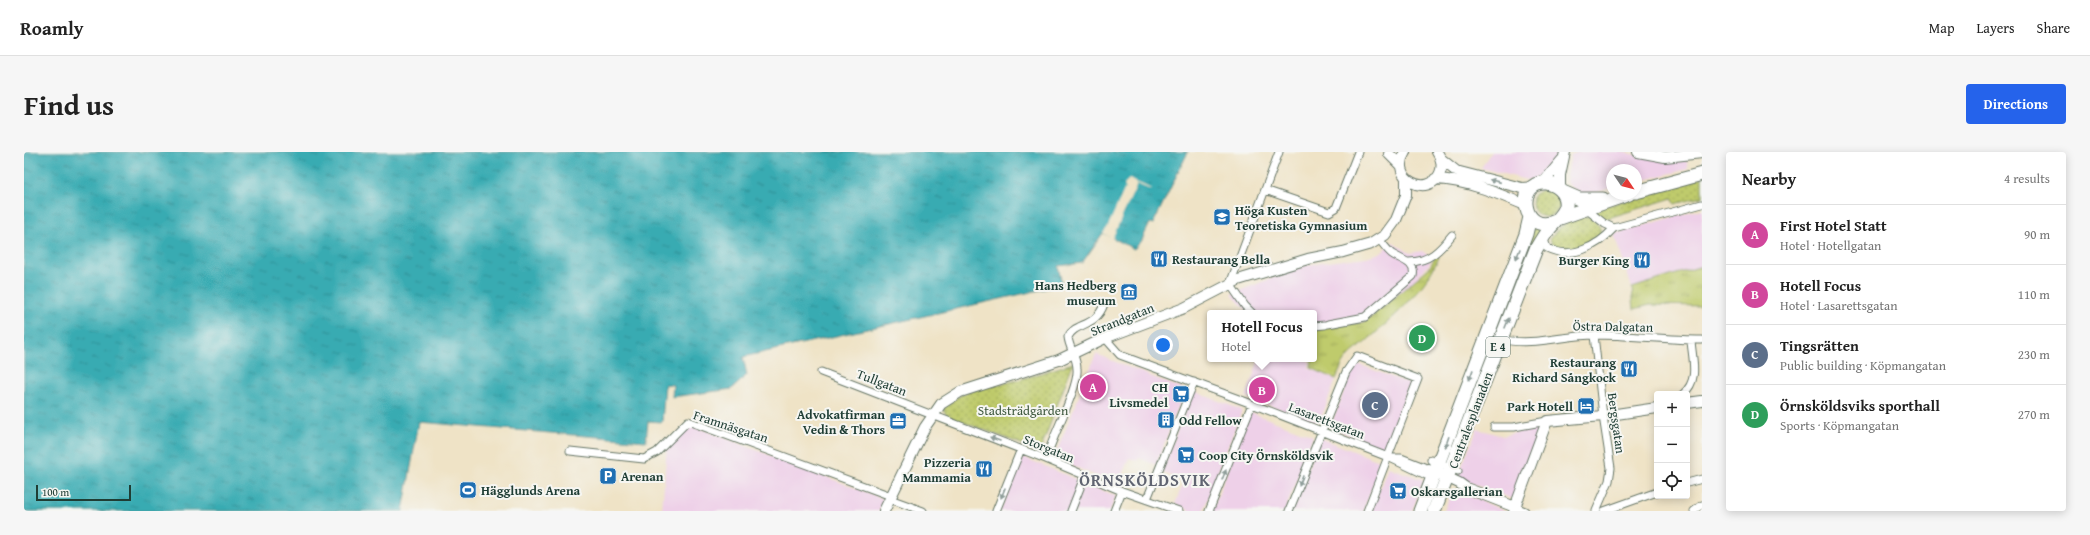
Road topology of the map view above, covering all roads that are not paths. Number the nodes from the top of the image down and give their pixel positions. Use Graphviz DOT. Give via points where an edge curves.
graph roads {
  1 [pos="1279,152"];
  2 [pos="1358,152"];
  3 [pos="1405,152"];
  4 [pos="1638,152"];
  5 [pos="1702,152"];
  6 [pos="1389,153"];
  7 [pos="1439,156"];
  8 [pos="1564,156"];
  9 [pos="1401,166"];
  10 [pos="1702,174"];
  11 [pos="1406,178"];
  12 [pos="1435,179"];
  13 [pos="1424,185"];
  14 [pos="1538,185"];
  15 [pos="1265,190"];
  16 [pos="1642,190"];
  17 [pos="1562,191"];
  18 [pos="1406,195"];
  19 [pos="1606,198"];
  20 [pos="1608,200"];
  21 [pos="1702,204"];
  22 [pos="1586,209"];
  23 [pos="1528,211"];
  24 [pos="1558,220"];
  25 [pos="1614,228"];
  26 [pos="1452,235"];
  27 [pos="1543,237"];
  28 [pos="1379,239"];
  29 [pos="1408,262"];
  30 [pos="1230,284"];
  31 [pos="1104,304"];
  32 [pos="1249,310"];
  33 [pos="1317,326"];
  34 [pos="1594,335"];
  35 [pos="1105,338"];
  36 [pos="1501,339"];
  37 [pos="1691,340"];
  38 [pos="1702,340"];
  39 [pos="1074,353"];
  40 [pos="821,372"];
  41 [pos="1194,382"];
  42 [pos="1686,391"];
  43 [pos="1702,400"];
  44 [pos="1690,402"];
  45 [pos="1252,404"];
  46 [pos="1654,408"];
  47 [pos="937,416"];
  48 [pos="1603,416"];
  49 [pos="1547,421"];
  50 [pos="1494,427"];
  51 [pos="1320,432"];
  52 [pos="1021,449"];
  53 [pos="570,452"];
  54 [pos="1046,458"];
  55 [pos="1388,458"];
  56 [pos="1440,472"];
  57 [pos="1085,475"];
  58 [pos="1702,479"];
  59 [pos="1690,482"];
  60 [pos="1122,491"];
  61 [pos="1654,493"];
  62 [pos="891,498"];
  63 [pos="1147,499"];
  64 [pos="1702,505"];
  65 [pos="1514,509"];
  66 [pos="1174,510"];
  67 [pos="884,511"];
  68 [pos="923,511"];
  69 [pos="996,511"];
  70 [pos="1071,511"];
  71 [pos="1114,511"];
  72 [pos="1209,511"];
  73 [pos="1289,511"];
  74 [pos="1367,511"];
  75 [pos="1420,511"];
  76 [pos="1434,511"];
  77 [pos="1525,511"];
  78 [pos="1596,511"];
  79 [pos="1604,511"];
  80 [pos="1694,511"];
  1 -- 15 [label="street"];
  2 -- 15 [label="street" via="1336,208 1332,211"];
  3 -- 9 [label="main road"];
  4 -- 5 [label="main road" via="1666,157"];
  6 -- 9 [label="main road"];
  7 -- 12 [label="main road" via="1441,170"];
  14 -- 7 [label="main road, one-way" via="1521,187 1456,171"];
  8 -- 14 [label="main road"];
  8 -- 17 [label="main road"];
  9 -- 11 [label="main road"];
  10 -- 16 [label="highway"];
  11 -- 13 [label="main road" via="1417,185"];
  11 -- 18 [label="main road, Strandgatan"];
  12 -- 13 [label="main road"];
  12 -- 23 [label="main road" via="1455,181 1511,198"];
  13 -- 18 [label="main road"];
  14 -- 17 [label="highway" via="1552,184"];
  14 -- 23 [label="highway, E 4" via="1527,195"];
  15 -- 30 [label="street"];
  17 -- 19 [label="highway" via="1580,199"];
  17 -- 24 [label="highway, E 4" via="1566,206"];
  18 -- 28 [label="main road, Strandgatan" via="1396,220"];
  20 -- 22 [label="highway"];
  21 -- 25 [label="street"];
  22 -- 24 [label="highway"];
  22 -- 25 [label="street"];
  23 -- 24 [label="highway" via="1541,224"];
  23 -- 56 [label="highway, Centralesplanaden / E 4, one-way" via="1526,234 1487,334"];
  24 -- 27 [label="highway, Centralesplanaden / E 4"];
  25 -- 27 [label="street" via="1595,244 1569,253 1557,253 1547,248"];
  26 -- 29 [label="street" via="1432,256 1419,262"];
  36 -- 27 [label="highway, Centralesplanaden / E 4, one-way"];
  28 -- 29 [label="street" via="1394,255"];
  28 -- 30 [label="main road, Strandgatan" via="1362,248 1308,258"];
  29 -- 33 [label="street" via="1414,272 1410,280 1365,317"];
  30 -- 32 [label="street"];
  30 -- 35 [label="main road, Strandgatan" via="1184,308"];
  31 -- 39 [label="street" via="1097,318 1069,334 1068,339"];
  34 -- 36 [label="street, Östra Dalgatan" via="1525,341"];
  34 -- 37 [label="street, Östra Dalgatan"];
  34 -- 48 [label="street, Bergsgatan"];
  35 -- 39 [label="main road, Strandgatan"];
  35 -- 41 [label="street, Lasarettsgatan" via="1120,355"];
  36 -- 56 [label="highway, Centralesplanaden / E 4"];
  37 -- 38 [label="street, Östra Dalgatan"];
  37 -- 42 [label="street" via="1694,377"];
  39 -- 47 [label="main road, Strandgatan" via="960,392 941,404"];
  39 -- 54 [label="street" via="1078,370"];
  40 -- 47 [label="street, Tullgatan"];
  41 -- 45 [label="street, Lasarettsgatan"];
  41 -- 63 [label="street"];
  43 -- 44 [label="main road"];
  45 -- 51 [label="street, Lasarettsgatan"];
  72 -- 45 [label="street, one-way"];
  46 -- 48 [label="main road"];
  52 -- 47 [label="street, Storgatan, one-way"];
  47 -- 62 [label="main road, Strandgatan" via="925,427"];
  48 -- 49 [label="main road"];
  48 -- 78 [label="street, Bergsgatan" via="1611,470"];
  49 -- 50 [label="street" via="1514,427"];
  49 -- 65 [label="main road"];
  51 -- 55 [label="street, Lasarettsgatan"];
  51 -- 55 [label="street" via="1350,364 1357,356 1367,359 1418,379"];
  51 -- 73 [label="street, one-way"];
  52 -- 54 [label="street, Storgatan"];
  52 -- 69 [label="street, one-way"];
  53 -- 62 [label="street, Framnäsgatan" via="644,459 657,452 688,421"];
  54 -- 57 [label="street, Storgatan"];
  55 -- 56 [label="street, Lasarettsgatan"];
  55 -- 74 [label="street"];
  56 -- 65 [label="main road, Lasarettsgatan" via="1466,488"];
  56 -- 75 [label="highway, Centralesplanaden / E 4"];
  56 -- 76 [label="highway, Centralesplanaden / E 4"];
  57 -- 60 [label="street, Storgatan"];
  57 -- 70 [label="street"];
  58 -- 59 [label="street"];
  60 -- 63 [label="street, Storgatan"];
  60 -- 71 [label="street"];
  61 -- 79 [label="street"];
  62 -- 67 [label="main road, Strandgatan"];
  62 -- 68 [label="street"];
  63 -- 66 [label="street, Storgatan"];
  64 -- 80 [label="street"];
  65 -- 77 [label="street, Lasarettsgatan"];
}
